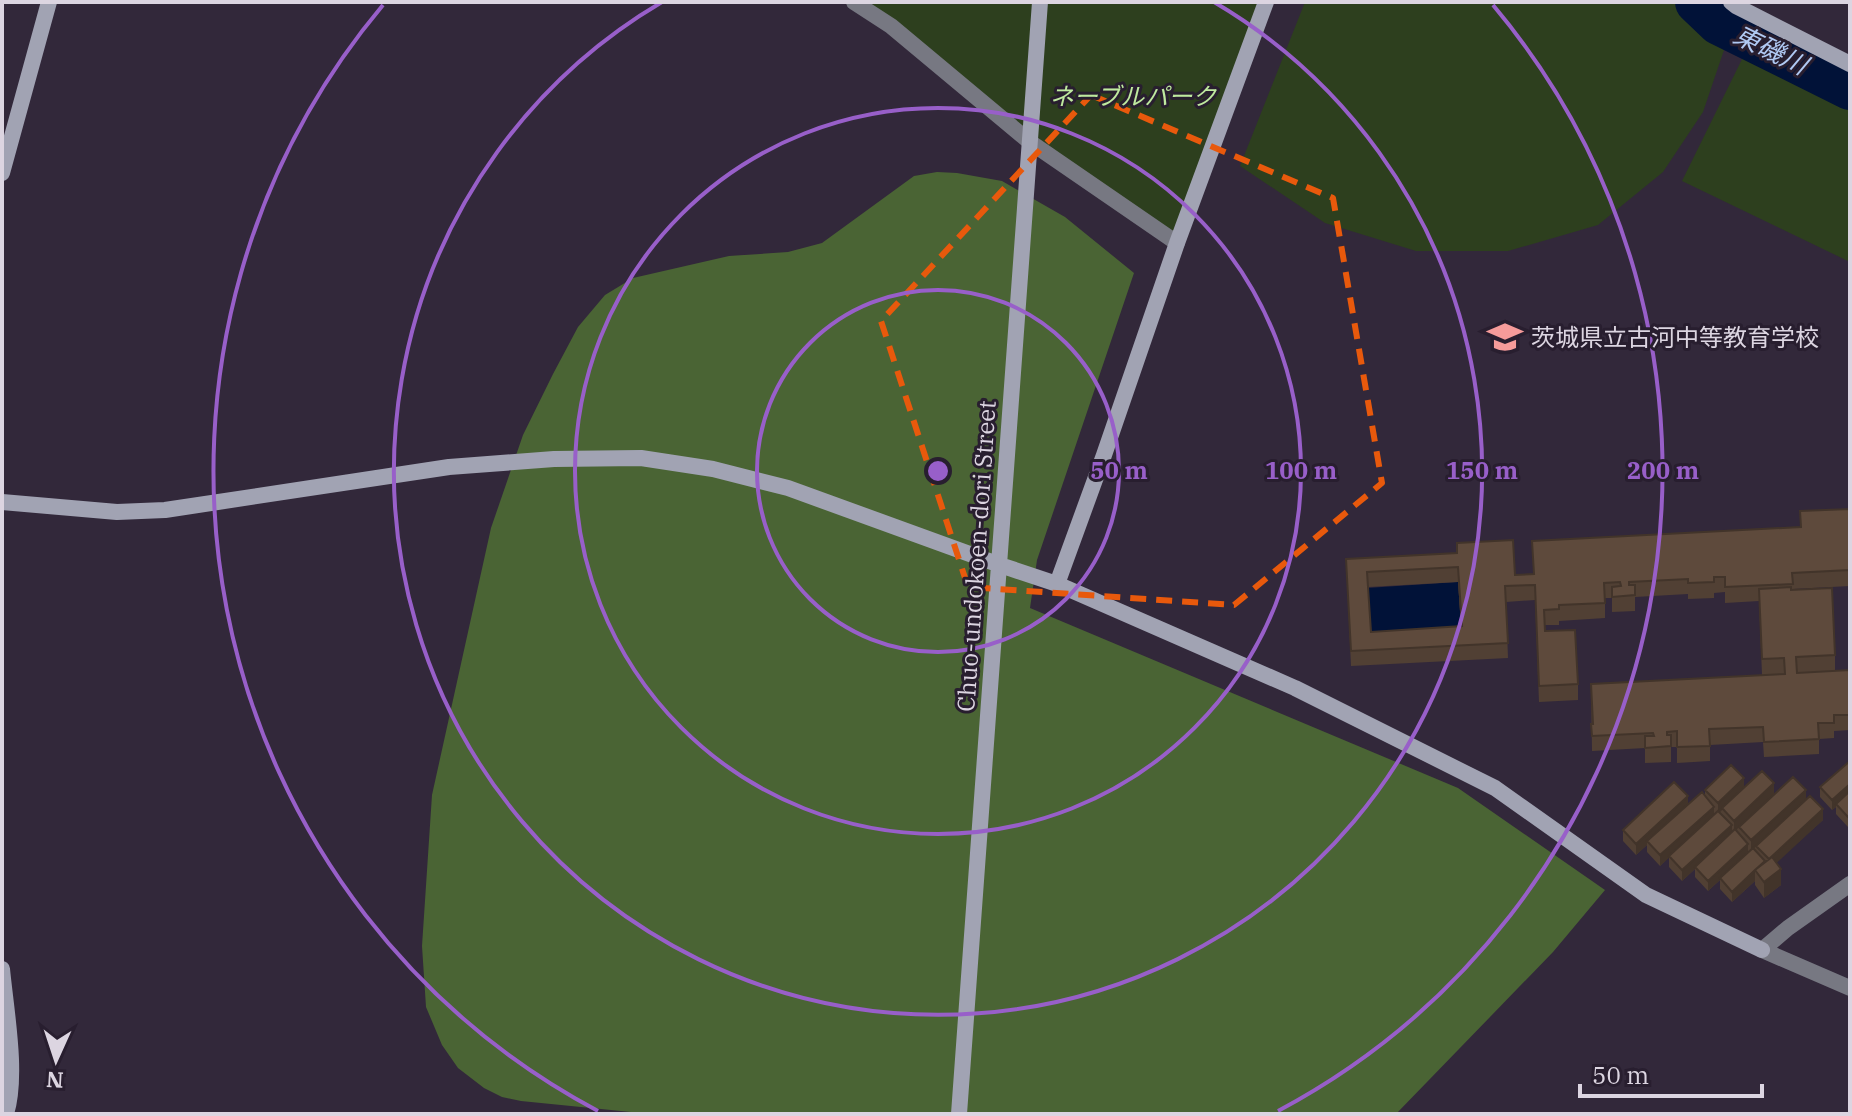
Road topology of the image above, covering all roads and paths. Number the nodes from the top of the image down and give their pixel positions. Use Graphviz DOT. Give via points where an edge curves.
graph roads {
  1 [pos="49,2"];
  2 [pos="854,2"];
  3 [pos="1040,2"];
  4 [pos="1266,2"];
  5 [pos="1731,2"];
  6 [pos="1850,64"];
  7 [pos="1030,142"];
  8 [pos="2,173"];
  9 [pos="1177,243"];
  10 [pos="2,502"];
  11 [pos="1000,565"];
  12 [pos="1057,584"];
  13 [pos="1850,884"];
  14 [pos="1762,950"];
  15 [pos="2,969"];
  16 [pos="1850,988"];
  17 [pos="6,1114"];
  18 [pos="959,1114"];
  1 -- 8 [label="street"];
  2 -- 7 [label="street" via="891,26"];
  3 -- 7 [label="street, Chuo-undokoen-dori Street"];
  4 -- 9 [label="street"];
  5 -- 6 [label="street"];
  7 -- 9 [label="street"];
  7 -- 11 [label="street, Chuo-undokoen-dori Street"];
  9 -- 12 [label="street"];
  10 -- 11 [label="street" via="117,512 165,510 449,467 641,458 788,488"];
  11 -- 12 [label="street"];
  11 -- 18 [label="street, Chuo-undokoen-dori Street"];
  12 -- 14 [label="street" via="1295,688 1495,788 1646,895"];
  13 -- 14 [label="street"];
  14 -- 16 [label="street"];
  15 -- 17 [label="street" via="11,1062"];
}
